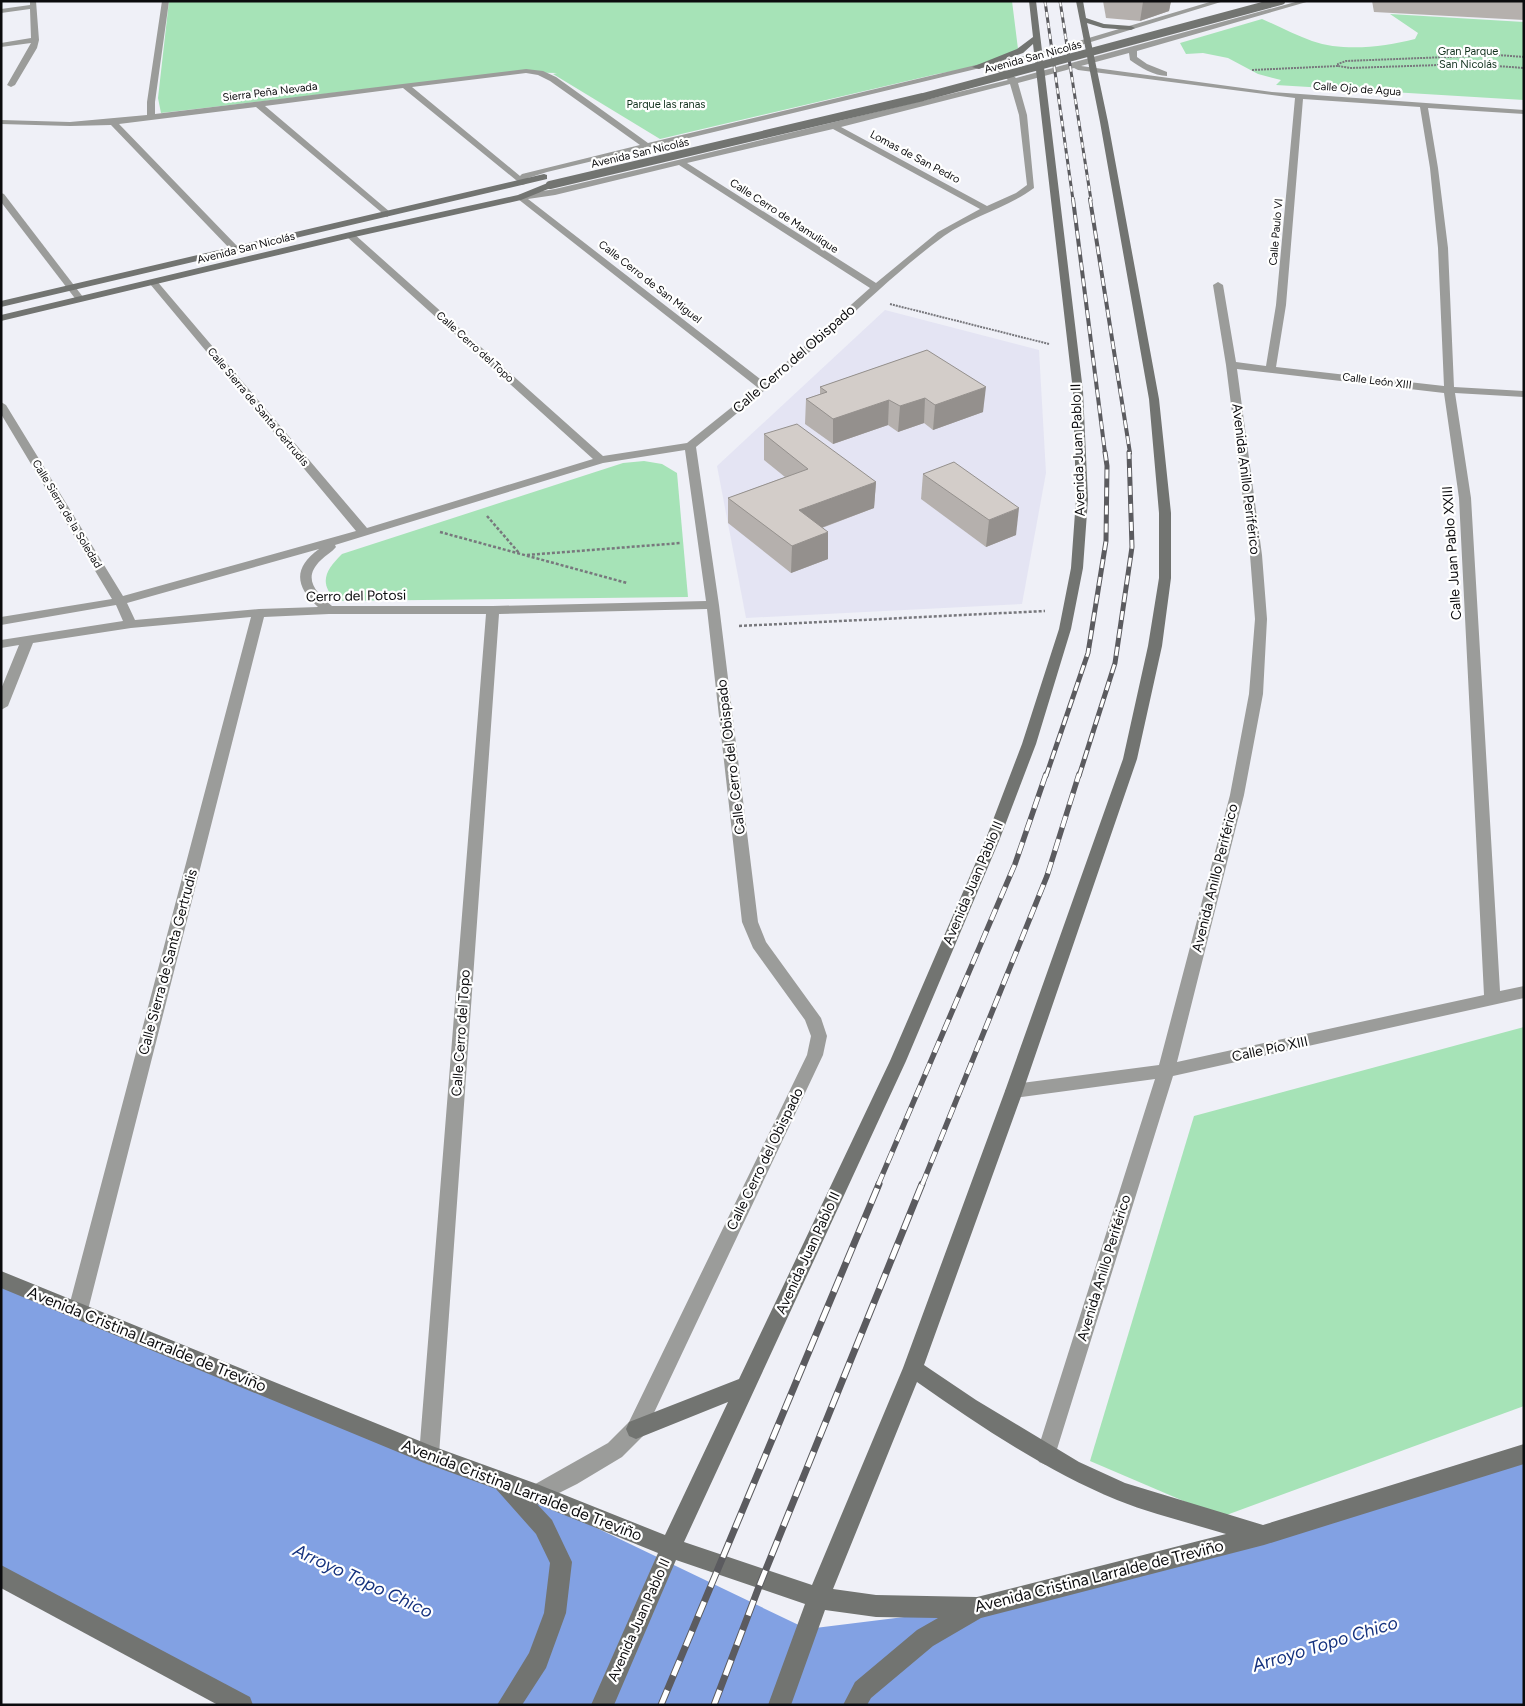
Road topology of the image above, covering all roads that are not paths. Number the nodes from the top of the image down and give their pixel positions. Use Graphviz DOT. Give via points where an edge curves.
graph roads {
  1 [pos="166,1"];
  2 [pos="1032,1"];
  3 [pos="1079,1"];
  4 [pos="1222,1"];
  5 [pos="1251,1"];
  6 [pos="1281,1"];
  7 [pos="1307,1"];
  8 [pos="33,4"];
  9 [pos="1,12"];
  10 [pos="1082,19"];
  11 [pos="1131,28"];
  12 [pos="1115,33"];
  13 [pos="1035,39"];
  14 [pos="34,40"];
  15 [pos="1088,42"];
  16 [pos="1,45"];
  17 [pos="1143,46"];
  18 [pos="1133,49"];
  19 [pos="1036,56"];
  20 [pos="993,64"];
  21 [pos="1092,66"];
  22 [pos="976,67"];
  23 [pos="1071,67"];
  24 [pos="1041,74"];
  25 [pos="1013,80"];
  26 [pos="1189,83"];
  27 [pos="12,85"];
  28 [pos="404,86"];
  29 [pos="1298,96"];
  30 [pos="259,105"];
  31 [pos="1424,105"];
  32 [pos="1524,112"];
  33 [pos="151,118"];
  34 [pos="1,122"];
  35 [pos="113,122"];
  36 [pos="834,126"];
  37 [pos="647,146"];
  38 [pos="681,163"];
  39 [pos="522,182"];
  40 [pos="1,196"];
  41 [pos="521,197"];
  42 [pos="986,209"];
  43 [pos="387,214"];
  44 [pos="350,235"];
  45 [pos="234,249"];
  46 [pos="153,282"];
  47 [pos="1218,285"];
  48 [pos="70,288"];
  49 [pos="876,288"];
  50 [pos="80,299"];
  51 [pos="1,304"];
  52 [pos="1,318"];
  53 [pos="1232,365"];
  54 [pos="1271,368"];
  55 [pos="764,387"];
  56 [pos="1449,390"];
  57 [pos="1524,394"];
  58 [pos="1,405"];
  59 [pos="690,446"];
  60 [pos="601,460"];
  61 [pos="363,531"];
  62 [pos="339,540"];
  63 [pos="120,601"];
  64 [pos="713,605"];
  65 [pos="329,610"];
  66 [pos="493,610"];
  67 [pos="259,613"];
  68 [pos="1,621"];
  69 [pos="130,624"];
  70 [pos="28,639"];
  71 [pos="1,644"];
  72 [pos="1,706"];
  73 [pos="1524,992"];
  74 [pos="1492,1000"];
  75 [pos="1166,1071"];
  76 [pos="1014,1092"];
  77 [pos="1,1279"];
  78 [pos="78,1310"];
  79 [pos="913,1368"];
  80 [pos="746,1385"];
  81 [pos="636,1428"];
  82 [pos="1524,1454"];
  83 [pos="429,1455"];
  84 [pos="1046,1455"];
  85 [pos="503,1483"];
  86 [pos="537,1494"];
  87 [pos="1264,1535"];
  88 [pos="670,1548"];
  89 [pos="1,1576"];
  90 [pos="818,1598"];
  91 [pos="977,1608"];
  92 [pos="242,1705"];
  93 [pos="508,1705"];
  94 [pos="602,1705"];
  95 [pos="780,1705"];
  96 [pos="854,1705"];
  1 -- 33 [label="street"];
  2 -- 13 [label="main road, Avenida Juan Pablo II"];
  3 -- 10 [label="main road"];
  4 -- 11 [label="street"];
  5 -- 39 [label="main road, Avenida San Nicolás" via="856,104"];
  6 -- 41 [label="main road, Avenida San Nicolás, bridge" via="923,97 550,185"];
  7 -- 17 [label="street"];
  8 -- 9 [label="street"];
  8 -- 14 [label="street"];
  10 -- 11 [label="main road" via="1103,26"];
  10 -- 15 [label="main road"];
  11 -- 12 [label="street"];
  12 -- 15 [label="street"];
  12 -- 17 [label="street" via="1121,41"];
  13 -- 19 [label="main road, Avenida Juan Pablo II"];
  13 -- 22 [label="main road" via="1020,51"];
  14 -- 16 [label="street"];
  14 -- 27 [label="street" via="30,55"];
  15 -- 19 [label="street"];
  15 -- 21 [label="main road"];
  17 -- 18 [label="street"];
  18 -- 21 [label="street"];
  18 -- 26 [label="street, Calle Ojo de Agua" via="1133,58 1144,66"];
  19 -- 20 [label="street"];
  19 -- 23 [label="street"];
  19 -- 24 [label="main road, Avenida Juan Pablo II"];
  20 -- 22 [label="street"];
  20 -- 25 [label="street"];
  21 -- 23 [label="street"];
  21 -- 26 [label="street, Calle Ojo de Agua"];
  21 -- 76 [label="main road" via="1154,399 1165,514 1165,578 1155,646 1130,760"];
  22 -- 37 [label="street"];
  23 -- 24 [label="street"];
  24 -- 25 [label="street"];
  24 -- 80 [label="main road, Avenida Juan Pablo II" via="1078,391 1082,499 1077,568 1068,610 1030,744 992,841 898,1061"];
  25 -- 36 [label="street"];
  25 -- 42 [label="street, Calle Cerro del Obispado" via="1024,115 1031,186 1019,195"];
  26 -- 29 [label="street, Calle Ojo de Agua"];
  28 -- 30 [label="street, Sierra Peña Nevada"];
  28 -- 37 [label="street, Sierra Peña Nevada" via="513,72 540,73"];
  28 -- 39 [label="street"];
  29 -- 31 [label="street, Calle Ojo de Agua"];
  29 -- 54 [label="street, Calle Paulo VI" via="1281,305"];
  30 -- 33 [label="street, Sierra Peña Nevada"];
  30 -- 43 [label="street"];
  31 -- 32 [label="street, Calle Ojo de Agua"];
  31 -- 56 [label="street, Calle Juan Pablo XXIII" via="1443,248"];
  33 -- 35 [label="street, Sierra Peña Nevada"];
  34 -- 35 [label="street, Sierra Peña Nevada"];
  35 -- 45 [label="street"];
  36 -- 38 [label="street"];
  36 -- 42 [label="street, Lomas de San Pedro"];
  37 -- 39 [label="street" via="534,173 525,176"];
  38 -- 41 [label="street"];
  38 -- 49 [label="street, Calle Cerro de Mamulique"];
  39 -- 43 [label="main road, Avenida San Nicolás"];
  40 -- 48 [label="street"];
  41 -- 44 [label="main road, Avenida San Nicolás"];
  41 -- 55 [label="street, Calle Cerro de San Miguel"];
  42 -- 49 [label="street, Calle Cerro del Obispado" via="941,234"];
  43 -- 45 [label="main road, Avenida San Nicolás"];
  44 -- 46 [label="main road, Avenida San Nicolás"];
  44 -- 60 [label="street, Calle Cerro del Topo"];
  45 -- 48 [label="main road, Avenida San Nicolás"];
  46 -- 50 [label="main road, Avenida San Nicolás"];
  46 -- 61 [label="street, Calle Sierra de Santa Gertrudis"];
  47 -- 53 [label="street, Avenida Anillo Periférico"];
  48 -- 50 [label="street"];
  48 -- 51 [label="main road, Avenida San Nicolás"];
  49 -- 55 [label="street, Calle Cerro del Obispado"];
  50 -- 52 [label="main road, Avenida San Nicolás"];
  53 -- 54 [label="street, Calle León XIII"];
  53 -- 75 [label="street, Avenida Anillo Periférico" via="1256,555 1260,619 1256,694 1237,795"];
  54 -- 56 [label="street, Calle León XIII"];
  55 -- 59 [label="street, Calle Cerro del Obispado"];
  56 -- 57 [label="street, Calle León XIII"];
  56 -- 74 [label="street, Calle Juan Pablo XXIII" via="1465,498"];
  58 -- 63 [label="street, Calle Sierra de la Soledad"];
  59 -- 60 [label="street"];
  59 -- 64 [label="street, Calle Cerro del Obispado"];
  60 -- 61 [label="street"];
  61 -- 62 [label="street"];
  62 -- 63 [label="street"];
  62 -- 65 [label="street" via="312,560 305,580 314,598"];
  63 -- 68 [label="street"];
  63 -- 69 [label="street, Calle Sierra de la Soledad"];
  64 -- 66 [label="street, Cerro del Potosi"];
  64 -- 81 [label="street, Calle Cerro del Obispado" via="750,922 760,944 813,1018 818,1036 815,1055"];
  65 -- 66 [label="street, Cerro del Potosi"];
  65 -- 67 [label="street, Cerro del Potosi"];
  66 -- 83 [label="street, Calle Cerro del Topo"];
  67 -- 69 [label="street, Cerro del Potosi"];
  67 -- 78 [label="street, Calle Sierra de Santa Gertrudis"];
  69 -- 70 [label="street, Cerro del Potosi"];
  70 -- 71 [label="street, Cerro del Potosi"];
  70 -- 72 [label="street"];
  73 -- 74 [label="street, Calle Pío XIII"];
  74 -- 75 [label="street, Calle Pío XIII"];
  75 -- 76 [label="street, Calle Pío XIII"];
  75 -- 84 [label="street, Avenida Anillo Periférico"];
  76 -- 79 [label="main road"];
  77 -- 78 [label="main road, Avenida Cristina Larralde de Treviño"];
  78 -- 83 [label="main road, Avenida Cristina Larralde de Treviño"];
  79 -- 84 [label="main road"];
  79 -- 90 [label="main road"];
  80 -- 81 [label="main road"];
  80 -- 88 [label="main road, Avenida Juan Pablo II"];
  81 -- 86 [label="street, Calle Cerro del Obispado" via="615,1450"];
  82 -- 87 [label="main road, Avenida Cristina Larralde de Treviño"];
  83 -- 85 [label="main road, Avenida Cristina Larralde de Treviño"];
  84 -- 87 [label="main road" via="1122,1492"];
  85 -- 86 [label="main road, Avenida Cristina Larralde de Treviño"];
  85 -- 93 [label="main road" via="544,1527 561,1562 555,1613 538,1660"];
  86 -- 88 [label="main road, Avenida Cristina Larralde de Treviño"];
  87 -- 91 [label="main road, Avenida Cristina Larralde de Treviño"];
  88 -- 90 [label="main road, Avenida Cristina Larralde de Treviño"];
  88 -- 94 [label="main road, Avenida Juan Pablo II"];
  89 -- 92 [label="main road"];
  90 -- 91 [label="main road, Avenida Cristina Larralde de Treviño" via="876,1606"];
  90 -- 95 [label="main road"];
  91 -- 96 [label="main road" via="925,1638 863,1690"];
}
